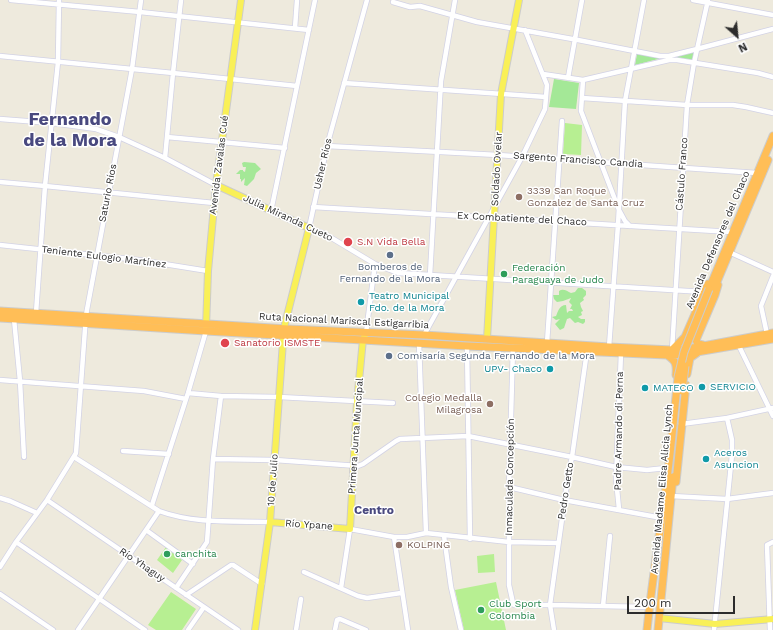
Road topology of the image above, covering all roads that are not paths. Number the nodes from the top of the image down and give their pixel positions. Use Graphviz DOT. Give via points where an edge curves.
graph roads {
  1 [pos="11,0"];
  2 [pos="141,0"];
  3 [pos="181,0"];
  4 [pos="241,0"];
  5 [pos="297,0"];
  6 [pos="315,0"];
  7 [pos="367,0"];
  8 [pos="455,0"];
  9 [pos="519,0"];
  10 [pos="582,0"];
  11 [pos="644,0"];
  12 [pos="693,0"];
  13 [pos="59,2"];
  14 [pos="393,2"];
  15 [pos="708,2"];
  16 [pos="140,12"];
  17 [pos="452,14"];
  18 [pos="773,15"];
  19 [pos="179,16"];
  20 [pos="238,22"];
  21 [pos="295,28"];
  22 [pos="513,28"];
  23 [pos="773,29"];
  24 [pos="309,30"];
  25 [pos="525,30"];
  26 [pos="576,39"];
  27 [pos="697,49"];
  28 [pos="635,52"];
  29 [pos="0,56"];
  30 [pos="58,62"];
  31 [pos="694,63"];
  32 [pos="132,69"];
  33 [pos="630,70"];
  34 [pos="173,73"];
  35 [pos="543,74"];
  36 [pos="773,77"];
  37 [pos="568,78"];
  38 [pos="230,79"];
  39 [pos="583,80"];
  40 [pos="344,83"];
  41 [pos="297,86"];
  42 [pos="441,90"];
  43 [pos="501,94"];
  44 [pos="546,97"];
  45 [pos="582,98"];
  46 [pos="625,101"];
  47 [pos="687,105"];
  48 [pos="773,113"];
  49 [pos="0,119"];
  50 [pos="562,121"];
  51 [pos="52,123"];
  52 [pos="773,136"];
  53 [pos="119,137"];
  54 [pos="167,137"];
  55 [pos="222,142"];
  56 [pos="326,146"];
  57 [pos="773,147"];
  58 [pos="285,148"];
  59 [pos="438,152"];
  60 [pos="498,155"];
  61 [pos="522,157"];
  62 [pos="165,158"];
  63 [pos="560,160"];
  64 [pos="600,162"];
  65 [pos="622,163"];
  66 [pos="682,167"];
  67 [pos="760,173"];
  68 [pos="0,182"];
  69 [pos="216,185"];
  70 [pos="46,186"];
  71 [pos="108,193"];
  72 [pos="214,203"];
  73 [pos="495,206"];
  74 [pos="313,207"];
  75 [pos="619,210"];
  76 [pos="272,211"];
  77 [pos="434,214"];
  78 [pos="491,217"];
  79 [pos="556,221"];
  80 [pos="618,225"];
  81 [pos="630,226"];
  82 [pos="308,228"];
  83 [pos="679,229"];
  84 [pos="732,232"];
  85 [pos="0,245"];
  86 [pos="41,250"];
  87 [pos="729,252"];
  88 [pos="97,254"];
  89 [pos="375,264"];
  90 [pos="208,271"];
  91 [pos="773,272"];
  92 [pos="718,273"];
  93 [pos="430,275"];
  94 [pos="455,276"];
  95 [pos="773,276"];
  96 [pos="490,279"];
  97 [pos="552,282"];
  98 [pos="614,286"];
  99 [pos="675,290"];
  100 [pos="708,291"];
  101 [pos="0,311"];
  102 [pos="36,313"];
  103 [pos="86,315"];
  104 [pos="0,318"];
  105 [pos="14,319"];
  106 [pos="205,323"];
  107 [pos="86,324"];
  108 [pos="206,331"];
  109 [pos="284,332"];
  110 [pos="424,335"];
  111 [pos="365,336"];
  112 [pos="771,336"];
  113 [pos="487,339"];
  114 [pos="477,342"];
  115 [pos="419,343"];
  116 [pos="547,343"];
  117 [pos="708,345"];
  118 [pos="467,346"];
  119 [pos="738,346"];
  120 [pos="513,347"];
  121 [pos="609,347"];
  122 [pos="587,351"];
  123 [pos="670,351"];
  124 [pos="686,351"];
  125 [pos="699,352"];
  126 [pos="621,353"];
  127 [pos="0,380"];
  128 [pos="20,381"];
  129 [pos="81,386"];
  130 [pos="188,393"];
  131 [pos="221,396"];
  132 [pos="279,397"];
  133 [pos="186,399"];
  134 [pos="357,402"];
  135 [pos="394,403"];
  136 [pos="772,408"];
  137 [pos="773,416"];
  138 [pos="727,418"];
  139 [pos="677,425"];
  140 [pos="468,436"];
  141 [pos="423,439"];
  142 [pos="511,444"];
  143 [pos="123,451"];
  144 [pos="169,454"];
  145 [pos="24,457"];
  146 [pos="74,457"];
  147 [pos="572,457"];
  148 [pos="213,459"];
  149 [pos="275,460"];
  150 [pos="354,466"];
  151 [pos="616,467"];
  152 [pos="666,468"];
  153 [pos="509,487"];
  154 [pos="773,494"];
  155 [pos="670,495"];
  156 [pos="0,498"];
  157 [pos="727,499"];
  158 [pos="47,500"];
  159 [pos="564,500"];
  160 [pos="152,506"];
  161 [pos="619,509"];
  162 [pos="160,511"];
  163 [pos="37,513"];
  164 [pos="662,518"];
  165 [pos="208,520"];
  166 [pos="270,522"];
  167 [pos="350,529"];
  168 [pos="146,530"];
  169 [pos="426,533"];
  170 [pos="444,536"];
  171 [pos="610,536"];
  172 [pos="394,537"];
  173 [pos="470,539"];
  174 [pos="16,542"];
  175 [pos="509,542"];
  176 [pos="773,542"];
  177 [pos="558,543"];
  178 [pos="129,556"];
  179 [pos="666,560"];
  180 [pos="193,564"];
  181 [pos="0,567"];
  182 [pos="304,572"];
  183 [pos="262,584"];
  184 [pos="176,588"];
  185 [pos="341,588"];
  186 [pos="401,593"];
  187 [pos="0,594"];
  188 [pos="186,595"];
  189 [pos="99,599"];
  190 [pos="301,600"];
  191 [pos="550,604"];
  192 [pos="603,606"];
  193 [pos="204,607"];
  194 [pos="649,607"];
  195 [pos="659,618"];
  196 [pos="771,620"];
  197 [pos="714,627"];
  198 [pos="53,630"];
  199 [pos="78,630"];
  200 [pos="145,630"];
  201 [pos="188,630"];
  202 [pos="238,630"];
  203 [pos="255,630"];
  204 [pos="296,630"];
  205 [pos="335,630"];
  206 [pos="366,630"];
  207 [pos="408,630"];
  208 [pos="462,630"];
  209 [pos="554,630"];
  210 [pos="646,630"];
  211 [pos="650,630"];
  212 [pos="658,630"];
  213 [pos="770,630"];
  1 -- 13 [label="street"];
  2 -- 16 [label="street, Saturio Ríos"];
  3 -- 19 [label="street"];
  4 -- 20 [label="main road, Avenida Zavalas Cué"];
  5 -- 21 [label="street"];
  6 -- 24 [label="street"];
  7 -- 40 [label="street, Usher Ríos"];
  8 -- 17 [label="street"];
  9 -- 22 [label="main road, Soldado Ovelar"];
  10 -- 26 [label="street"];
  11 -- 28 [label="street"];
  12 -- 15 [label="street"];
  13 -- 16 [label="street"];
  13 -- 30 [label="street"];
  14 -- 17 [label="street" via="410,8 420,6"];
  15 -- 18 [label="street"];
  15 -- 27 [label="street, Cástulo Franco"];
  16 -- 19 [label="street"];
  16 -- 32 [label="street, Saturio Ríos"];
  17 -- 22 [label="street" via="477,22"];
  17 -- 42 [label="street"];
  19 -- 20 [label="street"];
  19 -- 34 [label="street"];
  20 -- 21 [label="street"];
  20 -- 38 [label="main road, Avenida Zavalas Cué"];
  21 -- 24 [label="street"];
  22 -- 25 [label="street"];
  22 -- 43 [label="main road, Soldado Ovelar"];
  23 -- 27 [label="street"];
  24 -- 41 [label="street"];
  25 -- 26 [label="street"];
  25 -- 35 [label="street"];
  26 -- 28 [label="street"];
  26 -- 37 [label="street"];
  27 -- 28 [label="street" via="670,56"];
  27 -- 31 [label="street, Cástulo Franco"];
  28 -- 33 [label="street"];
  29 -- 30 [label="street"];
  30 -- 32 [label="street"];
  30 -- 51 [label="street"];
  31 -- 33 [label="street" via="669,60"];
  31 -- 36 [label="street"];
  31 -- 47 [label="street, Cástulo Franco"];
  32 -- 34 [label="street"];
  32 -- 53 [label="street, Saturio Ríos"];
  33 -- 39 [label="street"];
  33 -- 46 [label="street"];
  34 -- 38 [label="street"];
  34 -- 54 [label="street"];
  35 -- 37 [label="street"];
  35 -- 44 [label="street" via="547,85"];
  37 -- 39 [label="street"];
  38 -- 41 [label="street"];
  38 -- 55 [label="main road, Avenida Zavalas Cué"];
  39 -- 45 [label="street"];
  40 -- 42 [label="street"];
  40 -- 56 [label="street, Usher Ríos"];
  41 -- 58 [label="street"];
  42 -- 43 [label="street"];
  42 -- 59 [label="street"];
  43 -- 44 [label="street"];
  43 -- 60 [label="main road, Soldado Ovelar"];
  44 -- 61 [label="street" via="545,109"];
  45 -- 46 [label="street"];
  45 -- 64 [label="street" via="581,111"];
  46 -- 47 [label="street"];
  46 -- 65 [label="street"];
  47 -- 48 [label="street" via="733,105"];
  47 -- 66 [label="street, Cástulo Franco"];
  49 -- 51 [label="street, Julia Miranda Cueto"];
  50 -- 63 [label="street"];
  51 -- 53 [label="street, Julia Miranda Cueto" via="91,127"];
  51 -- 70 [label="street"];
  52 -- 67 [label="highway, Avenida Defensores del Chaco"];
  53 -- 62 [label="street, Julia Miranda Cueto"];
  53 -- 71 [label="street, Saturio Ríos"];
  54 -- 55 [label="street"];
  54 -- 62 [label="street"];
  55 -- 58 [label="street"];
  55 -- 69 [label="main road, Avenida Zavalas Cué"];
  56 -- 59 [label="street, Sargento Francisco Candia"];
  56 -- 74 [label="street, Usher Ríos"];
  57 -- 67 [label="highway, Avenida Defensores del Chaco"];
  58 -- 76 [label="street"];
  59 -- 60 [label="street, Sargento Francisco Candia"];
  59 -- 77 [label="street"];
  60 -- 61 [label="street, Sargento Francisco Candia"];
  60 -- 73 [label="main road, Soldado Ovelar"];
  61 -- 63 [label="street, Sargento Francisco Candia"];
  61 -- 73 [label="street"];
  62 -- 69 [label="street, Julia Miranda Cueto"];
  63 -- 64 [label="street, Sargento Francisco Candia"];
  63 -- 79 [label="street"];
  64 -- 65 [label="street, Sargento Francisco Candia"];
  64 -- 75 [label="street"];
  65 -- 66 [label="street, Sargento Francisco Candia"];
  65 -- 75 [label="street"];
  66 -- 67 [label="street, Sargento Francisco Candia"];
  66 -- 83 [label="street, Cástulo Franco"];
  67 -- 84 [label="highway, Avenida Defensores del Chaco"];
  67 -- 87 [label="highway, Avenida Defensores del Chaco"];
  68 -- 70 [label="street"];
  69 -- 72 [label="main road, Avenida Zavalas Cué"];
  69 -- 76 [label="main road, Julia Miranda Cueto"];
  70 -- 71 [label="street"];
  70 -- 86 [label="street"];
  71 -- 72 [label="street"];
  71 -- 88 [label="street, Saturio Ríos"];
  72 -- 90 [label="main road, Avenida Zavalas Cué"];
  73 -- 78 [label="main road, Soldado Ovelar"];
  74 -- 77 [label="street, Ex Combatiente del Chaco"];
  74 -- 82 [label="street, Usher Ríos"];
  75 -- 80 [label="street"];
  75 -- 81 [label="street"];
  76 -- 82 [label="main road, Julia Miranda Cueto"];
  77 -- 78 [label="street, Ex Combatiente del Chaco"];
  77 -- 93 [label="street"];
  78 -- 79 [label="street, Ex Combatiente del Chaco"];
  78 -- 94 [label="street"];
  78 -- 96 [label="main road, Soldado Ovelar"];
  79 -- 80 [label="street, Ex Combatiente del Chaco"];
  79 -- 97 [label="street"];
  80 -- 81 [label="street, Ex Combatiente del Chaco"];
  80 -- 98 [label="street"];
  81 -- 83 [label="street, Ex Combatiente del Chaco"];
  82 -- 89 [label="street, Julia Miranda Cueto" via="325,234"];
  82 -- 109 [label="main road, Usher Ríos"];
  83 -- 84 [label="street, Ex Combatiente del Chaco"];
  83 -- 99 [label="street, Cástulo Franco"];
  84 -- 92 [label="highway, Avenida Defensores del Chaco"];
  85 -- 86 [label="street, Teniente Eulogio Martínez"];
  86 -- 88 [label="street, Teniente Eulogio Martínez"];
  86 -- 102 [label="street"];
  87 -- 91 [label="street"];
  87 -- 92 [label="highway, Avenida Defensores del Chaco"];
  88 -- 90 [label="street, Teniente Eulogio Martínez"];
  88 -- 103 [label="street, Saturio Ríos"];
  89 -- 93 [label="street, Julia Miranda Cueto" via="398,273"];
  89 -- 111 [label="street"];
  90 -- 106 [label="main road, Avenida Zavalas Cué"];
  92 -- 100 [label="highway, Avenida Defensores del Chaco"];
  92 -- 117 [label="highway" via="715,295 696,340 698,344"];
  93 -- 94 [label="street, Julia Miranda Cueto"];
  94 -- 96 [label="street, Julia Miranda Cueto"];
  94 -- 110 [label="street"];
  95 -- 112 [label="street" via="761,306"];
  96 -- 97 [label="street, Julia Miranda Cueto"];
  96 -- 113 [label="main road, Soldado Ovelar"];
  97 -- 98 [label="street, Julia Miranda Cueto"];
  97 -- 116 [label="street"];
  98 -- 99 [label="street, Julia Miranda Cueto"];
  98 -- 121 [label="street"];
  99 -- 100 [label="street, Julia Miranda Cueto"];
  99 -- 123 [label="street, Cástulo Franco"];
  100 -- 123 [label="highway" via="685,337"];
  100 -- 124 [label="highway, Avenida Defensores del Chaco"];
  101 -- 102 [label="highway, Ruta Nacional Mariscal Estigarribia"];
  102 -- 103 [label="highway, Ruta Nacional Mariscal Estigarribia"];
  103 -- 106 [label="highway, Ruta Nacional Mariscal Estigarribia"];
  103 -- 107 [label="street, Saturio Ríos"];
  104 -- 105 [label="highway, Ruta Nacional Mariscal Estigarribia"];
  105 -- 107 [label="highway, Ruta Nacional Mariscal Estigarribia"];
  105 -- 128 [label="street"];
  106 -- 108 [label="main road, Avenida Zavalas Cué"];
  106 -- 109 [label="highway, Ruta Nacional Mariscal Estigarribia"];
  107 -- 108 [label="highway, Ruta Nacional Mariscal Estigarribia"];
  107 -- 129 [label="street, Saturio Ríos"];
  108 -- 109 [label="highway, Ruta Nacional Mariscal Estigarribia"];
  108 -- 130 [label="street"];
  109 -- 111 [label="highway, Ruta Nacional Mariscal Estigarribia"];
  109 -- 132 [label="main road, 10 de Julio"];
  110 -- 111 [label="highway, Ruta Nacional Mariscal Estigarribia"];
  110 -- 114 [label="highway, Ruta Nacional Mariscal Estigarribia"];
  111 -- 115 [label="highway, Ruta Nacional Mariscal Estigarribia"];
  111 -- 134 [label="main road, Primera Junta Muncipal"];
  112 -- 117 [label="highway"];
  112 -- 119 [label="highway"];
  113 -- 114 [label="highway, Ruta Nacional Mariscal Estigarribia"];
  113 -- 116 [label="highway, Ruta Nacional Mariscal Estigarribia"];
  114 -- 118 [label="highway, Ruta Nacional Mariscal Estigarribia"];
  114 -- 120 [label="highway, Ruta Nacional Mariscal Estigarribia"];
  115 -- 118 [label="highway, Ruta Nacional Mariscal Estigarribia"];
  115 -- 141 [label="street"];
  116 -- 121 [label="highway, Ruta Nacional Mariscal Estigarribia"];
  117 -- 124 [label="highway"];
  118 -- 140 [label="street"];
  119 -- 125 [label="highway"];
  119 -- 136 [label="street"];
  120 -- 122 [label="highway, Ruta Nacional Mariscal Estigarribia"];
  120 -- 142 [label="street, Inmaculada Concepción"];
  121 -- 123 [label="highway, Ruta Nacional Mariscal Estigarribia"];
  122 -- 126 [label="highway, Ruta Nacional Mariscal Estigarribia"];
  122 -- 147 [label="street, Pedro Getto"];
  123 -- 124 [label="highway, Ruta Nacional Mariscal Estigarribia"];
  123 -- 126 [label="highway, Ruta Nacional Mariscal Estigarribia"];
  123 -- 152 [label="highway" via="677,365"];
  124 -- 125 [label="highway"];
  124 -- 139 [label="highway, Avenida Madame Elisa Alicia Lynch, bridge"];
  125 -- 139 [label="highway" via="689,361"];
  126 -- 151 [label="street, Padre Armando di Perna"];
  127 -- 128 [label="street"];
  128 -- 129 [label="street"];
  128 -- 145 [label="street"];
  129 -- 133 [label="street" via="144,391"];
  129 -- 146 [label="street, Saturio Ríos"];
  130 -- 131 [label="street"];
  130 -- 133 [label="street"];
  131 -- 132 [label="street"];
  131 -- 148 [label="street"];
  132 -- 134 [label="street"];
  132 -- 149 [label="main road, 10 de Julio"];
  133 -- 144 [label="street"];
  134 -- 135 [label="street"];
  134 -- 150 [label="main road, Primera Junta Muncipal"];
  136 -- 137 [label="street"];
  136 -- 138 [label="street"];
  138 -- 139 [label="street"];
  138 -- 157 [label="street" via="732,446"];
  139 -- 155 [label="highway, Avenida Madame Elisa Alicia Lynch"];
  140 -- 141 [label="street"];
  140 -- 142 [label="street"];
  140 -- 173 [label="street"];
  141 -- 150 [label="street" via="396,441 363,464"];
  141 -- 169 [label="street"];
  142 -- 147 [label="street"];
  142 -- 153 [label="street, Inmaculada Concepción"];
  143 -- 144 [label="street"];
  144 -- 160 [label="street"];
  146 -- 158 [label="street"];
  146 -- 160 [label="street, Río Ypane"];
  147 -- 151 [label="street"];
  147 -- 159 [label="street, Pedro Getto"];
  148 -- 149 [label="street"];
  148 -- 165 [label="street"];
  149 -- 150 [label="street"];
  149 -- 166 [label="main road, 10 de Julio"];
  150 -- 167 [label="main road, Primera Junta Muncipal"];
  151 -- 152 [label="street" via="647,470"];
  151 -- 161 [label="street, Padre Armando di Perna"];
  152 -- 155 [label="highway" via="664,486"];
  153 -- 159 [label="street"];
  153 -- 175 [label="street, Inmaculada Concepción"];
  154 -- 157 [label="street"];
  155 -- 157 [label="street"];
  155 -- 164 [label="highway, Avenida Madame Elisa Alicia Lynch"];
  155 -- 179 [label="highway, Avenida Madame Elisa Alicia Lynch"];
  156 -- 163 [label="street"];
  157 -- 197 [label="street"];
  158 -- 163 [label="street"];
  158 -- 178 [label="street, Río Yhaguy"];
  159 -- 161 [label="street"];
  159 -- 177 [label="street, Pedro Getto"];
  160 -- 162 [label="street, Río Ypane"];
  161 -- 164 [label="street"];
  162 -- 165 [label="street, Río Ypane" via="172,516"];
  162 -- 168 [label="street"];
  163 -- 174 [label="street"];
  164 -- 194 [label="highway, Avenida Madame Elisa Alicia Lynch"];
  165 -- 166 [label="street, Río Ypane"];
  165 -- 180 [label="street" via="207,542"];
  166 -- 167 [label="main road, Río Ypane"];
  166 -- 183 [label="main road, 10 de Julio"];
  167 -- 172 [label="street, Río Ypane"];
  167 -- 185 [label="street, Primera Junta Muncipal"];
  168 -- 178 [label="street"];
  168 -- 180 [label="street"];
  169 -- 170 [label="street, Río Ypane"];
  169 -- 172 [label="street, Río Ypane" via="407,538"];
  170 -- 173 [label="street, Río Ypane"];
  170 -- 208 [label="street" via="451,586"];
  171 -- 192 [label="street"];
  172 -- 186 [label="street"];
  173 -- 175 [label="street, Río Ypane"];
  174 -- 181 [label="street"];
  174 -- 189 [label="street"];
  175 -- 177 [label="street, Río Ypane"];
  175 -- 191 [label="street, Inmaculada Concepción" via="509,584 514,605"];
  176 -- 196 [label="street" via="766,545"];
  177 -- 191 [label="street, Pedro Getto"];
  178 -- 184 [label="street, Río Yhaguy"];
  178 -- 189 [label="street"];
  179 -- 194 [label="highway" via="660,592"];
  179 -- 195 [label="highway, Avenida Madame Elisa Alicia Lynch"];
  180 -- 184 [label="street"];
  182 -- 185 [label="street"];
  183 -- 188 [label="street" via="231,565"];
  183 -- 203 [label="main road, 10 de Julio"];
  184 -- 188 [label="street, Río Yhaguy"];
  185 -- 186 [label="street" via="367,598"];
  186 -- 207 [label="street"];
  187 -- 198 [label="street"];
  188 -- 193 [label="street, Río Yhaguy"];
  189 -- 199 [label="street"];
  189 -- 200 [label="street"];
  190 -- 204 [label="street"];
  191 -- 192 [label="street"];
  191 -- 209 [label="street, Pedro Getto"];
  192 -- 194 [label="street"];
  193 -- 201 [label="street"];
  193 -- 202 [label="street, Río Yhaguy"];
  194 -- 210 [label="highway, Avenida Madame Elisa Alicia Lynch"];
  195 -- 197 [label="main road"];
  195 -- 211 [label="highway"];
  195 -- 212 [label="highway, Avenida Madame Elisa Alicia Lynch"];
  196 -- 197 [label="main road"];
  196 -- 213 [label="street"];
  205 -- 206 [label="street" via="337,620 343,619"];
}
